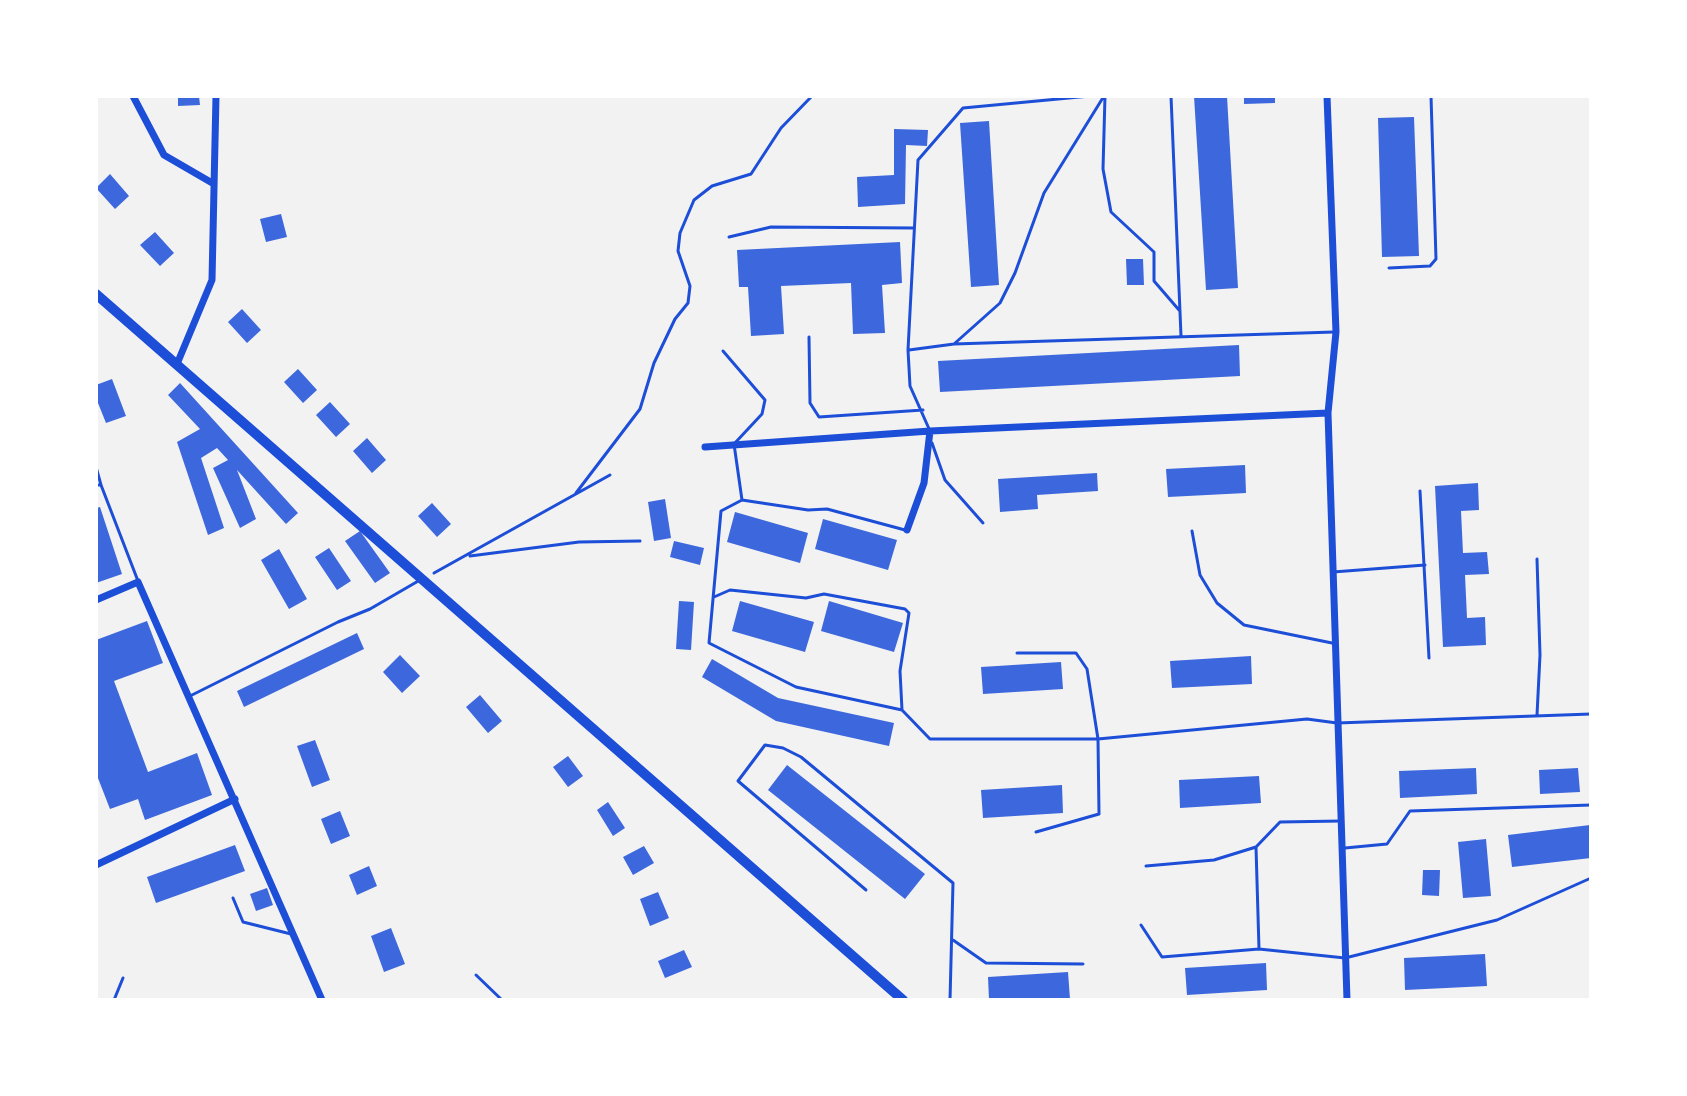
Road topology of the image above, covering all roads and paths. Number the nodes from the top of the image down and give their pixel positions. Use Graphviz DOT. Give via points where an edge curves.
graph roads {
  1 [pos="133,96"];
  2 [pos="216,96"];
  3 [pos="812,96"];
  4 [pos="1090,96"];
  5 [pos="1104,96"];
  6 [pos="1171,96"];
  7 [pos="1327,96"];
  8 [pos="1431,96"];
  9 [pos="214,184"];
  10 [pos="914,228"];
  11 [pos="729,237"];
  12 [pos="1389,268"];
  13 [pos="96,294"];
  14 [pos="1179,310"];
  15 [pos="1336,332"];
  16 [pos="809,337"];
  17 [pos="1181,337"];
  18 [pos="954,344"];
  19 [pos="908,350"];
  20 [pos="723,351"];
  21 [pos="177,364"];
  22 [pos="923,410"];
  23 [pos="1328,413"];
  24 [pos="930,431"];
  25 [pos="734,444"];
  26 [pos="705,447"];
  27 [pos="96,467"];
  28 [pos="610,475"];
  29 [pos="98,485"];
  30 [pos="1420,491"];
  31 [pos="576,493"];
  32 [pos="742,500"];
  33 [pos="983,523"];
  34 [pos="907,530"];
  35 [pos="1192,531"];
  36 [pos="640,541"];
  37 [pos="466,557"];
  38 [pos="1537,559"];
  39 [pos="1425,565"];
  40 [pos="1333,572"];
  41 [pos="423,578"];
  42 [pos="138,582"];
  43 [pos="714,597"];
  44 [pos="96,600"];
  45 [pos="1336,644"];
  46 [pos="1017,653"];
  47 [pos="1429,658"];
  48 [pos="186,698"];
  49 [pos="902,710"];
  50 [pos="1591,714"];
  51 [pos="1537,715"];
  52 [pos="1337,723"];
  53 [pos="1098,739"];
  54 [pos="235,799"];
  55 [pos="1591,805"];
  56 [pos="1341,821"];
  57 [pos="1036,832"];
  58 [pos="1256,847"];
  59 [pos="1342,848"];
  60 [pos="96,865"];
  61 [pos="1146,866"];
  62 [pos="1591,878"];
  63 [pos="866,890"];
  64 [pos="233,898"];
  65 [pos="1141,925"];
  66 [pos="294,935"];
  67 [pos="953,940"];
  68 [pos="1259,949"];
  69 [pos="1345,958"];
  70 [pos="1083,964"];
  71 [pos="476,975"];
  72 [pos="123,978"];
  73 [pos="114,1000"];
  74 [pos="322,1000"];
  75 [pos="502,1000"];
  76 [pos="903,1000"];
  77 [pos="950,1000"];
  78 [pos="1347,1000"];
  1 -- 9 [label="street" via="164,155"];
  2 -- 9 [label="street"];
  3 -- 31 [label="path" via="781,128 751,174 712,186 694,200 678,251 690,286 688,303 654,363 640,409"];
  4 -- 10 [label="lane" via="963,108 918,160"];
  5 -- 14 [label="lane" via="1103,169 1111,212 1154,252 1154,281"];
  5 -- 18 [label="lane" via="1044,193 1000,303"];
  6 -- 14 [label="lane"];
  7 -- 15 [label="street"];
  8 -- 12 [label="lane" via="1436,259 1430,266"];
  9 -- 21 [label="street" via="212,280"];
  10 -- 11 [label="lane" via="771,227"];
  10 -- 19 [label="lane"];
  13 -- 21 [label="main road"];
  14 -- 17 [label="lane"];
  15 -- 17 [label="lane"];
  15 -- 23 [label="street"];
  16 -- 22 [label="lane" via="810,403 819,417"];
  17 -- 18 [label="lane"];
  18 -- 19 [label="lane"];
  19 -- 22 [label="lane" via="910,386"];
  20 -- 25 [label="lane" via="765,400 762,414"];
  21 -- 41 [label="main road"];
  22 -- 24 [label="lane"];
  23 -- 24 [label="street"];
  23 -- 40 [label="street"];
  24 -- 25 [label="street"];
  24 -- 33 [label="lane" via="933,455 945,480"];
  24 -- 34 [label="street" via="924,483"];
  25 -- 26 [label="street"];
  25 -- 32 [label="lane"];
  27 -- 29 [label="lane"];
  28 -- 31 [label="path"];
  29 -- 42 [label="lane"];
  30 -- 39 [label="lane"];
  31 -- 37 [label="path"];
  32 -- 34 [label="lane" via="827,509"];
  32 -- 43 [label="lane" via="721,511"];
  35 -- 45 [label="lane" via="1200,575 1217,603 1244,625"];
  36 -- 37 [label="path" via="579,542"];
  37 -- 41 [label="path"];
  38 -- 51 [label="lane"];
  39 -- 40 [label="lane"];
  39 -- 47 [label="lane"];
  40 -- 45 [label="street"];
  41 -- 48 [label="lane"];
  41 -- 76 [label="main road"];
  42 -- 44 [label="street"];
  42 -- 48 [label="street"];
  43 -- 49 [label="lane" via="709,643 796,687"];
  43 -- 49 [label="lane" via="730,590 806,598 824,594 905,609 909,613 900,671"];
  45 -- 52 [label="street"];
  46 -- 53 [label="lane" via="1076,653 1087,669"];
  48 -- 54 [label="street"];
  49 -- 53 [label="lane" via="930,739"];
  50 -- 51 [label="lane"];
  51 -- 52 [label="lane"];
  52 -- 53 [label="lane" via="1307,719"];
  52 -- 56 [label="street"];
  53 -- 57 [label="lane" via="1099,814"];
  54 -- 60 [label="street"];
  54 -- 66 [label="street"];
  55 -- 59 [label="lane" via="1410,811 1387,844"];
  56 -- 58 [label="lane" via="1280,822"];
  56 -- 59 [label="street"];
  58 -- 61 [label="lane" via="1214,860"];
  58 -- 68 [label="lane"];
  59 -- 69 [label="street"];
  62 -- 69 [label="lane" via="1497,920"];
  63 -- 67 [label="lane" via="738,781 765,745 801,757 953,883"];
  64 -- 66 [label="lane" via="243,922"];
  65 -- 68 [label="lane" via="1162,957"];
  66 -- 74 [label="street"];
  67 -- 70 [label="lane" via="986,963"];
  67 -- 77 [label="lane"];
  68 -- 69 [label="lane"];
  69 -- 78 [label="street"];
  71 -- 75 [label="lane"];
  72 -- 73 [label="lane"];
}
